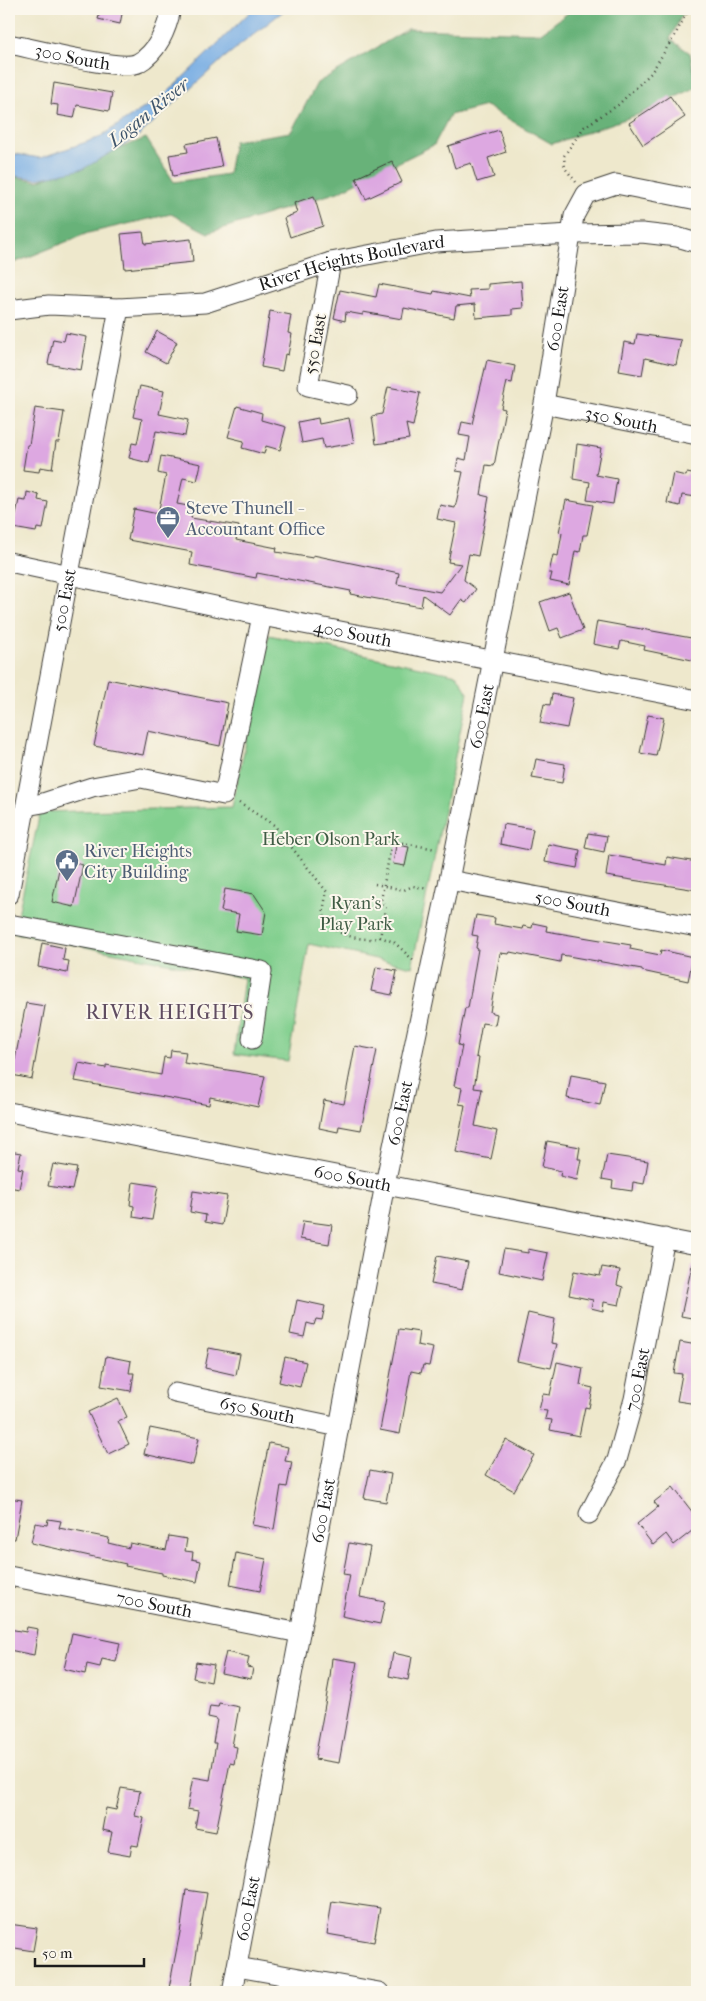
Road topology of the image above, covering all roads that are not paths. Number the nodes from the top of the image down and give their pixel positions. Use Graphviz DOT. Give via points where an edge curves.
graph roads {
  1 [pos="171,9"];
  2 [pos="9,44"];
  3 [pos="697,200"];
  4 [pos="570,234"];
  5 [pos="697,242"];
  6 [pos="331,262"];
  7 [pos="119,308"];
  8 [pos="9,310"];
  9 [pos="348,395"];
  10 [pos="544,404"];
  11 [pos="697,435"];
  12 [pos="9,562"];
  13 [pos="67,574"];
  14 [pos="262,616"];
  15 [pos="493,660"];
  16 [pos="697,700"];
  17 [pos="20,813"];
  18 [pos="449,880"];
  19 [pos="9,894"];
  20 [pos="9,924"];
  21 [pos="697,927"];
  22 [pos="252,1040"];
  23 [pos="9,1112"];
  24 [pos="385,1184"];
  25 [pos="665,1238"];
  26 [pos="697,1244"];
  27 [pos="175,1393"];
  28 [pos="339,1427"];
  29 [pos="589,1514"];
  30 [pos="9,1576"];
  31 [pos="300,1632"];
  32 [pos="237,1967"];
  33 [pos="232,1992"];
  34 [pos="379,1992"];
  1 -- 2 [label="street, 300 South" via="155,47 137,64 115,65"];
  3 -- 4 [label="street, 600 East" via="616,184 586,194 574,216"];
  4 -- 5 [label="street, River Heights Boulevard" via="642,233"];
  4 -- 6 [label="street, River Heights Boulevard" via="436,242"];
  4 -- 10 [label="street, 600 East"];
  6 -- 7 [label="street, River Heights Boulevard" via="206,303"];
  6 -- 9 [label="street, 550 East" via="308,386"];
  7 -- 8 [label="street, River Heights Boulevard" via="49,305"];
  7 -- 13 [label="street, 500 East"];
  10 -- 11 [label="street, 350 South"];
  10 -- 15 [label="street, 600 East"];
  12 -- 13 [label="street, 400 South"];
  13 -- 14 [label="street, 400 South"];
  13 -- 17 [label="street, 500 East"];
  14 -- 15 [label="street, 400 South"];
  14 -- 17 [label="street" via="224,795 141,778 92,787"];
  15 -- 16 [label="street, 400 South"];
  15 -- 18 [label="street, 600 East"];
  17 -- 19 [label="street, 500 East"];
  18 -- 21 [label="street, 500 South"];
  18 -- 24 [label="street, 600 East"];
  20 -- 22 [label="street" via="262,971"];
  23 -- 24 [label="street, 600 South"];
  24 -- 25 [label="street, 600 South"];
  24 -- 28 [label="street, 600 East"];
  25 -- 26 [label="street, 600 South"];
  25 -- 29 [label="street, 700 East" via="617,1460"];
  27 -- 28 [label="street, 650 South"];
  28 -- 31 [label="street, 600 East"];
  30 -- 31 [label="street, 700 South"];
  31 -- 32 [label="street, 600 East"];
  32 -- 33 [label="street, 600 East"];
  32 -- 34 [label="street"];
}
